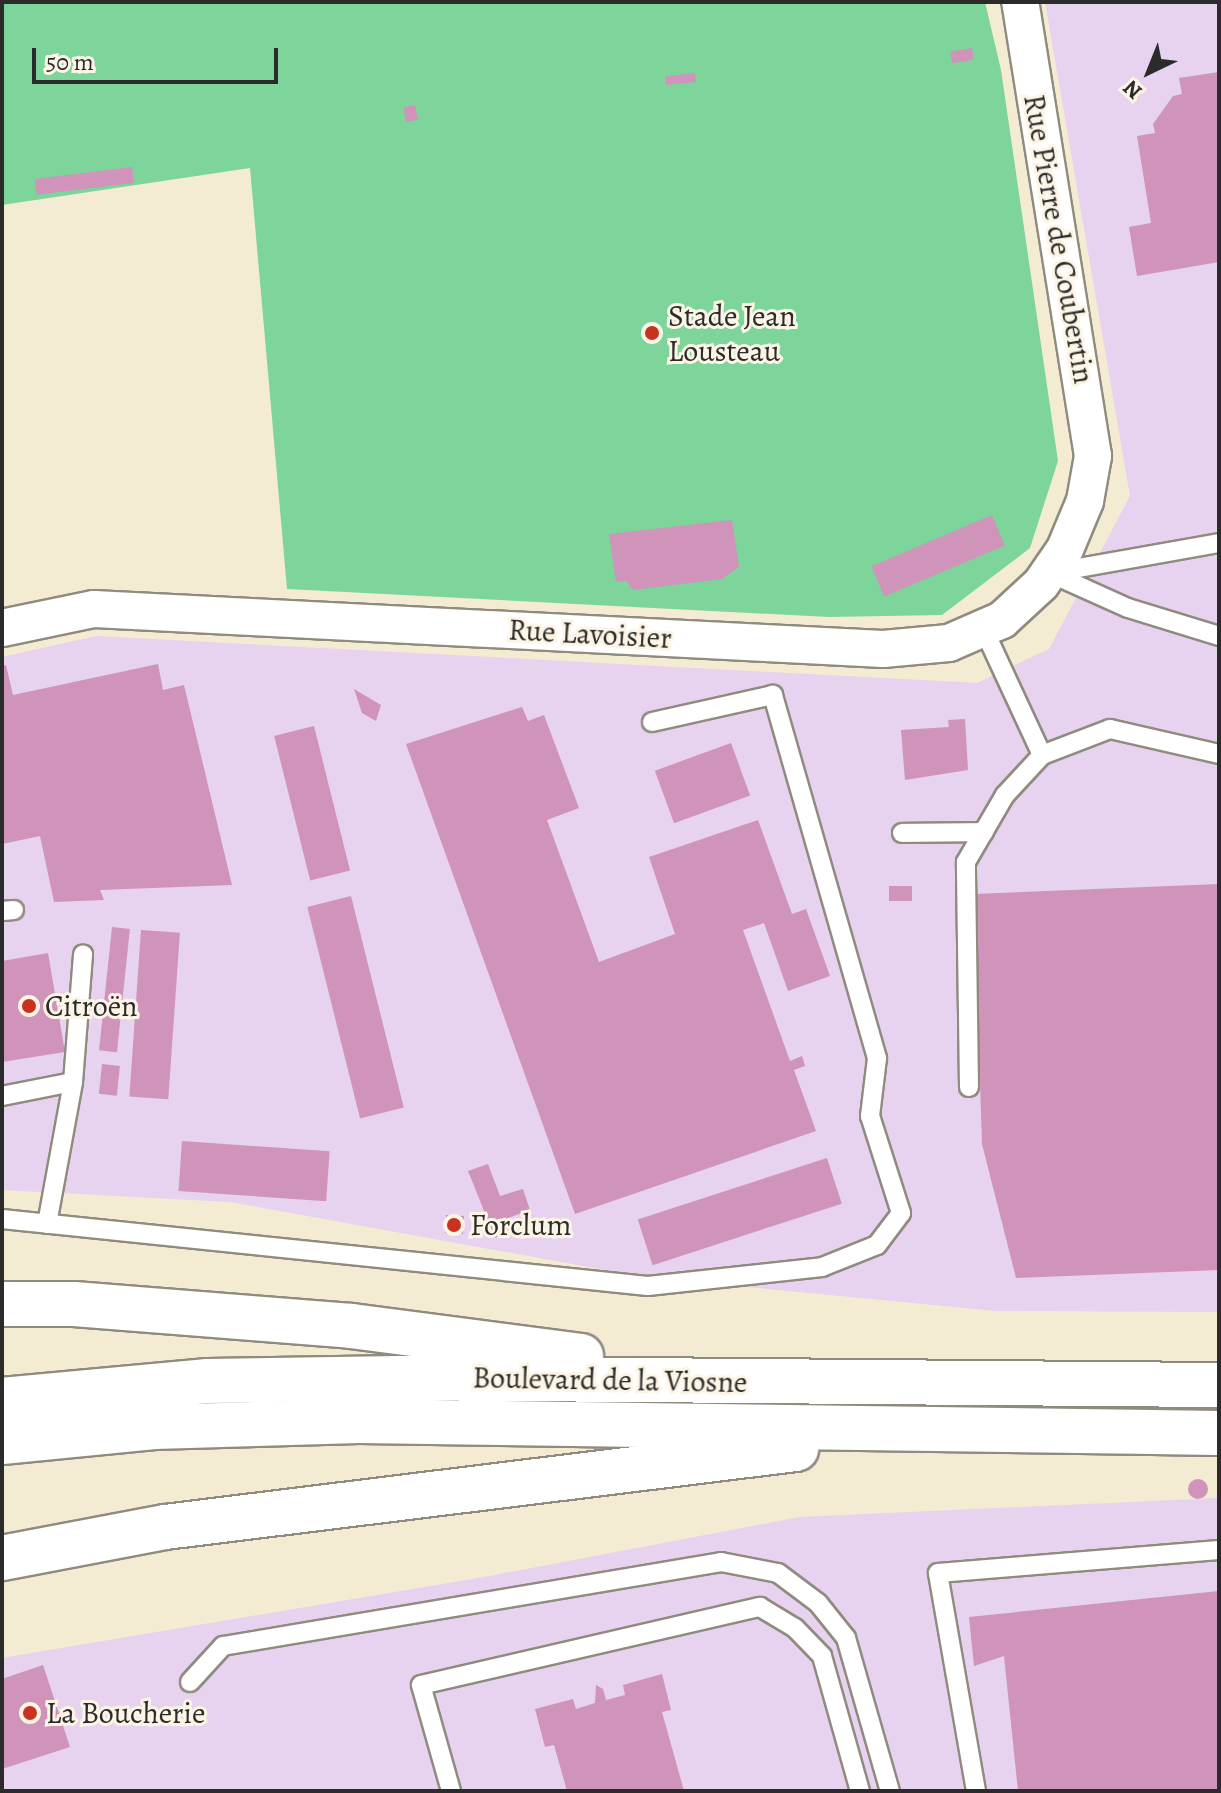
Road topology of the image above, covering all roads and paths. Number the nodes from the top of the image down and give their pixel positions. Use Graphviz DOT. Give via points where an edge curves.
graph roads {
  1 [pos="1020,2"];
  2 [pos="1091,476"];
  3 [pos="1219,543"];
  4 [pos="1050,573"];
  5 [pos="2,628"];
  6 [pos="984,630"];
  7 [pos="1219,636"];
  8 [pos="652,722"];
  9 [pos="1219,754"];
  10 [pos="1042,755"];
  11 [pos="984,832"];
  12 [pos="902,833"];
  13 [pos="83,954"];
  14 [pos="73,1082"];
  15 [pos="969,1087"];
  16 [pos="2,1096"];
  17 [pos="2,1219"];
  18 [pos="47,1224"];
  19 [pos="2,1304"];
  20 [pos="781,1381"];
  21 [pos="1219,1385"];
  22 [pos="2,1400"];
  23 [pos="954,1430"];
  24 [pos="1219,1433"];
  25 [pos="2,1442"];
  26 [pos="1219,1550"];
  27 [pos="2,1558"];
  28 [pos="190,1682"];
  29 [pos="451,1791"];
  30 [pos="860,1791"];
  31 [pos="890,1791"];
  32 [pos="976,1791"];
  1 -- 2 [label="street, Rue Pierre de Coubertin" via="1085,393"];
  2 -- 4 [label="street, Rue Lavoisier" via="1075,528"];
  3 -- 4 [label="lane"];
  4 -- 6 [label="street, Rue Lavoisier" via="1024,602"];
  4 -- 7 [label="lane" via="1128,608"];
  5 -- 6 [label="street, Rue Lavoisier" via="94,609 883,649 949,643"];
  6 -- 10 [label="lane"];
  8 -- 18 [label="lane" via="773,695 877,1058 870,1116 901,1213 877,1245 822,1267 648,1286"];
  9 -- 10 [label="lane" via="1110,729"];
  10 -- 11 [label="lane" via="1005,795"];
  11 -- 12 [label="lane"];
  11 -- 15 [label="lane" via="966,862"];
  13 -- 14 [label="lane"];
  14 -- 16 [label="lane"];
  14 -- 18 [label="lane"];
  17 -- 18 [label="lane"];
  19 -- 20 [label="main road" via="74,1304 351,1326"];
  20 -- 21 [label="main road, Boulevard de la Viosne"];
  20 -- 22 [label="main road, Boulevard de la Viosne" via="224,1380"];
  23 -- 24 [label="main road, Boulevard de la Viosne"];
  23 -- 25 [label="main road, Boulevard de la Viosne" via="302,1422 154,1427"];
  23 -- 27 [label="main road" via="165,1527"];
  26 -- 32 [label="lane" via="938,1573"];
  28 -- 31 [label="lane" via="223,1646 721,1562 778,1573 818,1603 846,1638"];
  29 -- 30 [label="lane" via="421,1685 760,1607 795,1628 822,1656"];
}
